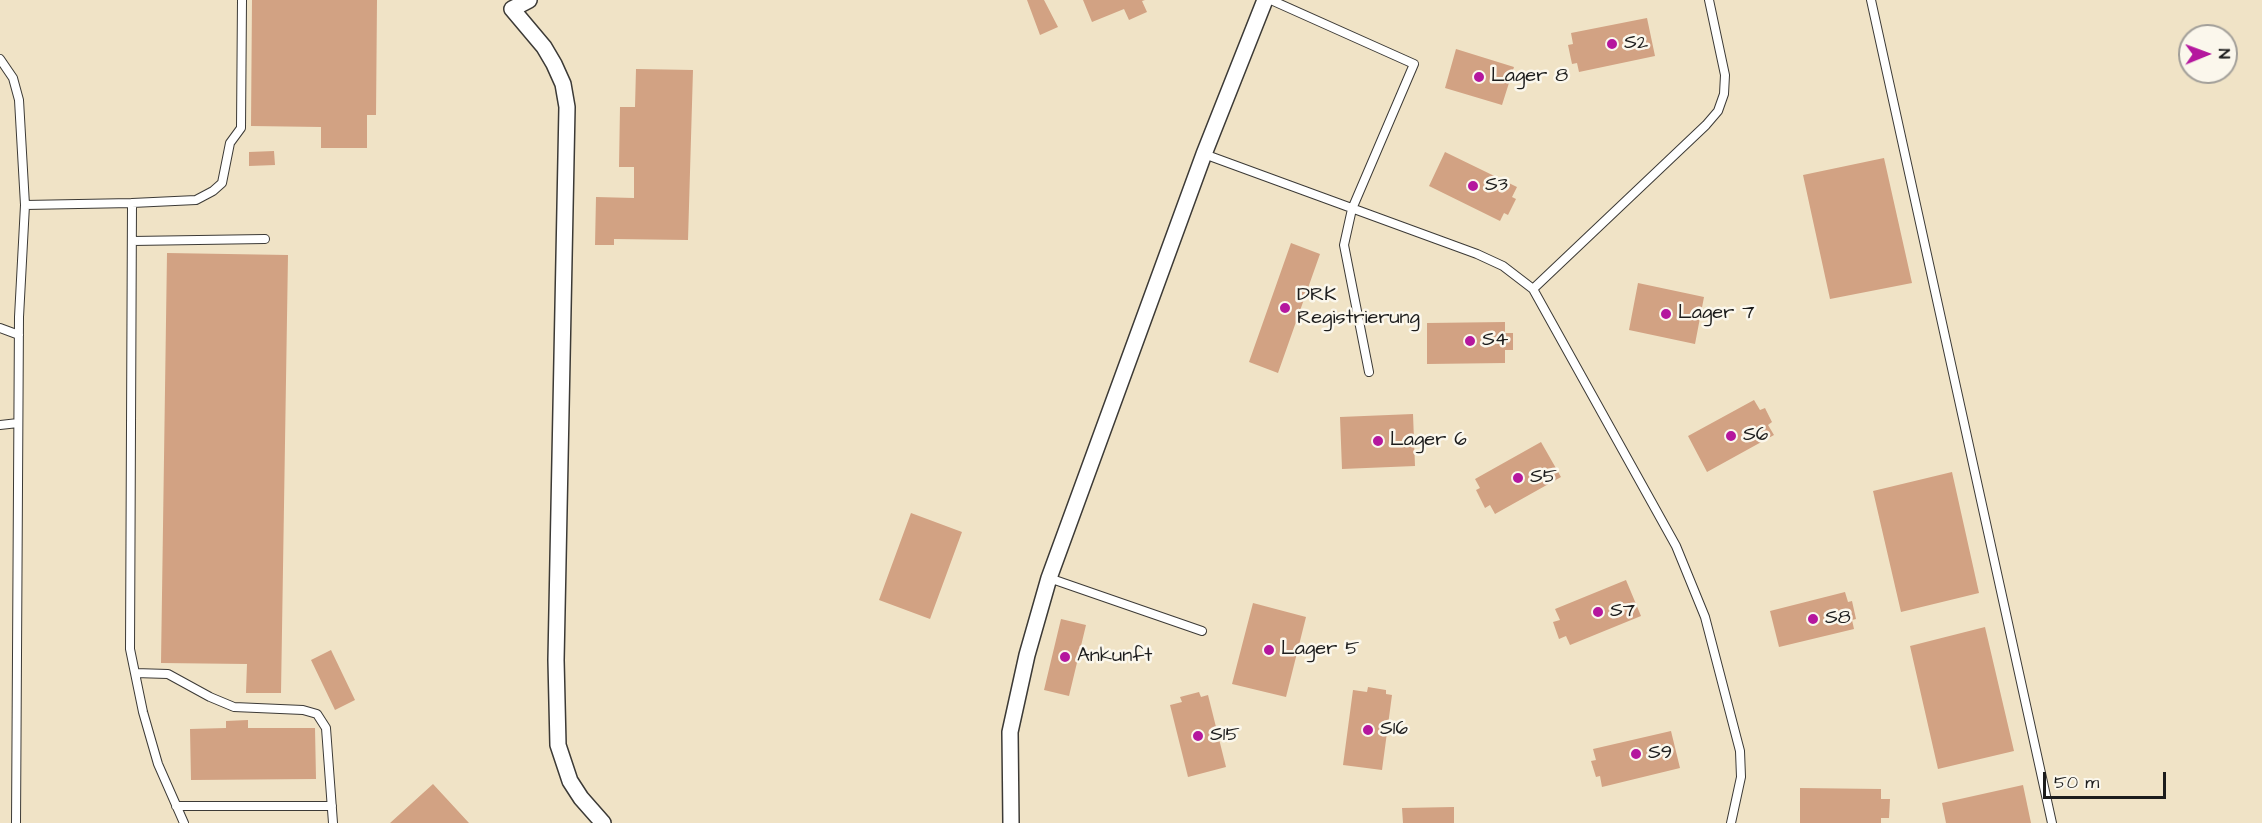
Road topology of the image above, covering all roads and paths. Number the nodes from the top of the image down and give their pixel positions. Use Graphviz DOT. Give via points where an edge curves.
graph roads {
  1 [pos="242,0"];
  2 [pos="529,0"];
  3 [pos="1265,0"];
  4 [pos="1271,0"];
  5 [pos="1709,0"];
  6 [pos="1871,0"];
  7 [pos="508,5"];
  8 [pos="0,59"];
  9 [pos="1204,154"];
  10 [pos="132,203"];
  11 [pos="25,205"];
  12 [pos="1352,209"];
  13 [pos="266,239"];
  14 [pos="132,241"];
  15 [pos="1533,289"];
  16 [pos="0,328"];
  17 [pos="19,334"];
  18 [pos="1369,372"];
  19 [pos="18,423"];
  20 [pos="0,425"];
  21 [pos="1049,578"];
  22 [pos="1202,631"];
  23 [pos="135,673"];
  24 [pos="176,806"];
  25 [pos="332,806"];
  26 [pos="16,823"];
  27 [pos="184,823"];
  28 [pos="333,823"];
  29 [pos="603,823"];
  30 [pos="1011,823"];
  31 [pos="1731,823"];
  32 [pos="2052,823"];
  1 -- 10 [label="lane" via="241,128 230,143 222,183 196,200"];
  2 -- 7 [label="street"];
  3 -- 9 [label="street"];
  4 -- 12 [label="lane" via="1414,64"];
  5 -- 15 [label="lane" via="1725,75 1718,111"];
  6 -- 32 [label="lane"];
  7 -- 29 [label="street" via="554,64 567,107 556,660 558,746 570,781"];
  8 -- 11 [label="lane" via="13,78 19,100"];
  9 -- 12 [label="lane"];
  9 -- 21 [label="street"];
  10 -- 11 [label="lane"];
  10 -- 14 [label="lane"];
  11 -- 17 [label="lane"];
  12 -- 15 [label="lane" via="1477,254 1503,266"];
  12 -- 18 [label="lane" via="1344,245"];
  13 -- 14 [label="lane"];
  14 -- 23 [label="lane" via="130,649"];
  15 -- 31 [label="lane" via="1676,546 1705,617 1740,751 1741,777"];
  16 -- 17 [label="lane"];
  17 -- 19 [label="lane"];
  19 -- 20 [label="lane"];
  19 -- 26 [label="lane"];
  21 -- 22 [label="lane"];
  21 -- 30 [label="street" via="1010,732"];
  23 -- 24 [label="lane" via="158,764"];
  23 -- 25 [label="lane" via="168,674 234,707 317,714 326,728"];
  24 -- 25 [label="lane"];
  24 -- 27 [label="lane"];
  25 -- 28 [label="lane"];
}
